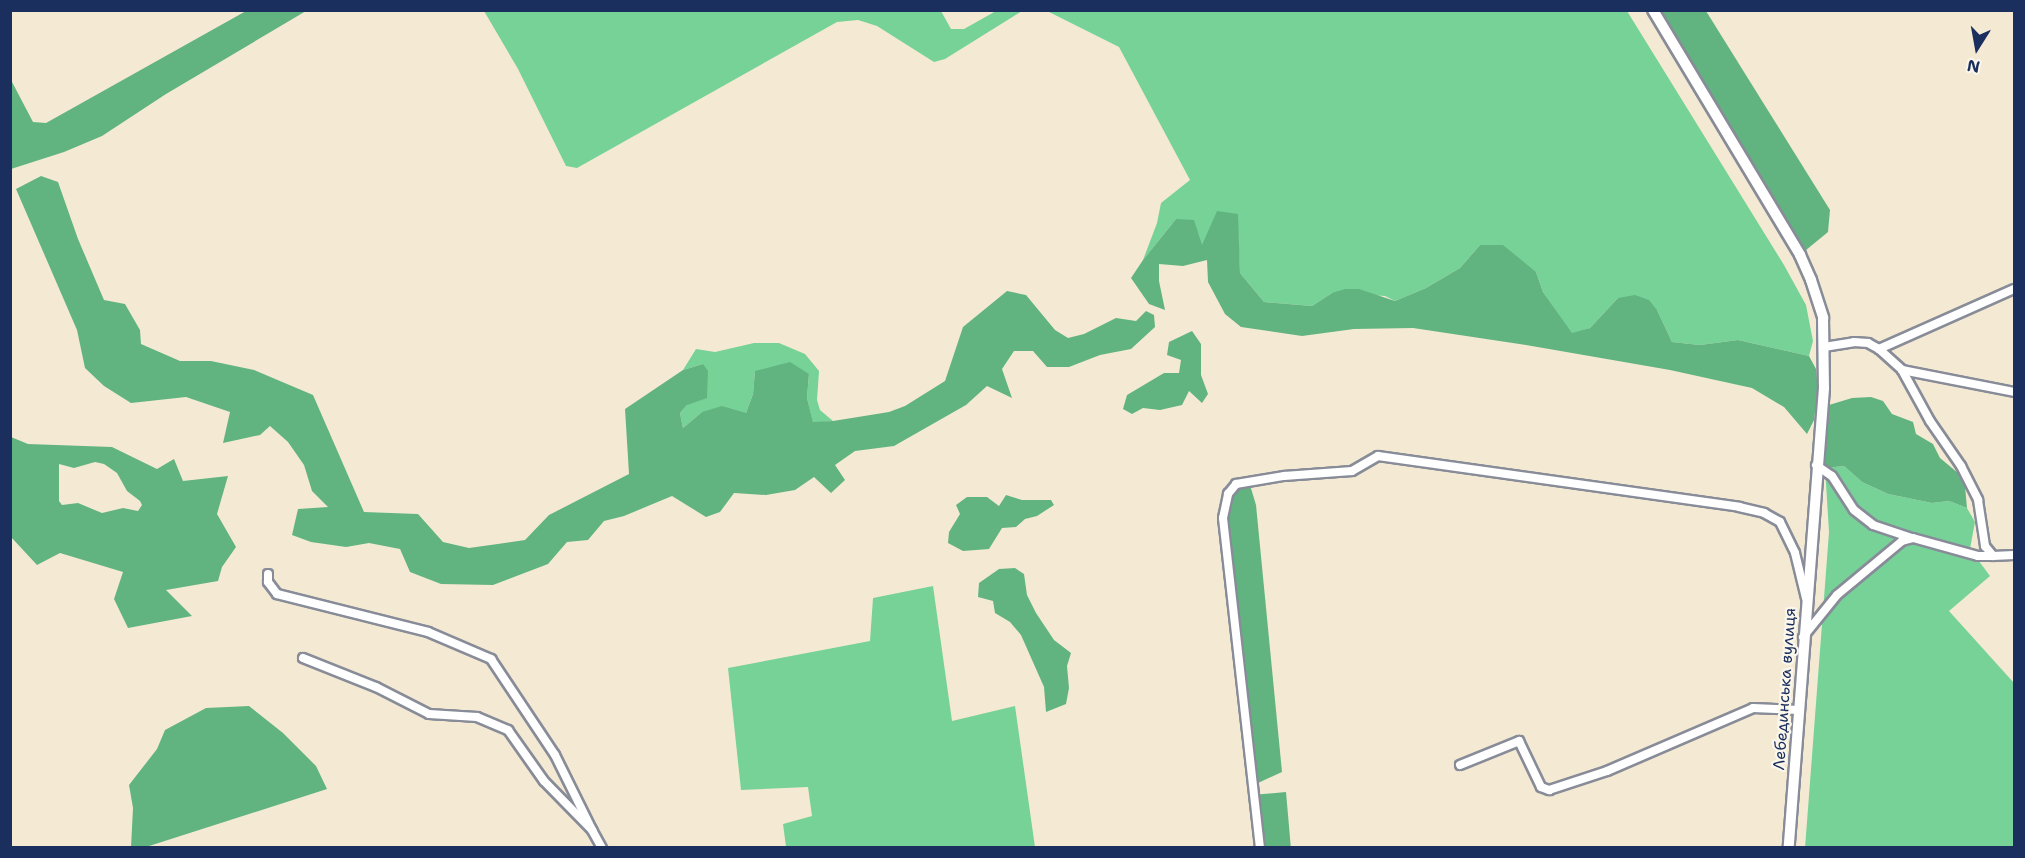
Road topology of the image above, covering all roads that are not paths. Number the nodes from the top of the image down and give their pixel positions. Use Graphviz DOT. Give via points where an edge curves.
graph roads {
  1 [pos="1653,10"];
  2 [pos="2014,290"];
  3 [pos="1824,347"];
  4 [pos="1879,349"];
  5 [pos="1902,370"];
  6 [pos="2014,392"];
  7 [pos="1816,465"];
  8 [pos="1913,538"];
  9 [pos="2014,555"];
  10 [pos="1993,556"];
  11 [pos="268,573"];
  12 [pos="1807,598"];
  13 [pos="1803,637"];
  14 [pos="303,657"];
  15 [pos="1799,710"];
  16 [pos="1460,765"];
  17 [pos="592,830"];
  18 [pos="602,848"];
  19 [pos="1260,848"];
  20 [pos="1789,848"];
  1 -- 3 [label="street, Лебединська вулиця" via="1807,270 1822,312"];
  2 -- 4 [label="street"];
  3 -- 4 [label="street" via="1854,342"];
  3 -- 7 [label="street, Лебединська вулиця"];
  4 -- 5 [label="street"];
  5 -- 6 [label="street"];
  5 -- 10 [label="street" via="1978,500 1984,546"];
  7 -- 8 [label="street" via="1832,476 1854,510 1873,525"];
  7 -- 12 [label="street, Лебединська вулиця"];
  8 -- 10 [label="street" via="1978,556"];
  8 -- 13 [label="street" via="1902,540 1837,595"];
  9 -- 10 [label="street"];
  11 -- 17 [label="street" via="268,582 277,594 428,632 491,659 555,755"];
  12 -- 13 [label="street, Лебединська вулиця"];
  12 -- 19 [label="street" via="1795,553 1780,522 1739,507 1378,456 1352,471 1236,484 1228,494 1223,518"];
  13 -- 15 [label="street, Лебединська вулиця"];
  14 -- 17 [label="street" via="429,714 477,717 508,730 544,781"];
  15 -- 16 [label="street" via="1753,708 1606,771 1549,790 1541,787 1519,741"];
  15 -- 20 [label="street, Лебединська вулиця"];
  17 -- 18 [label="street"];
}
